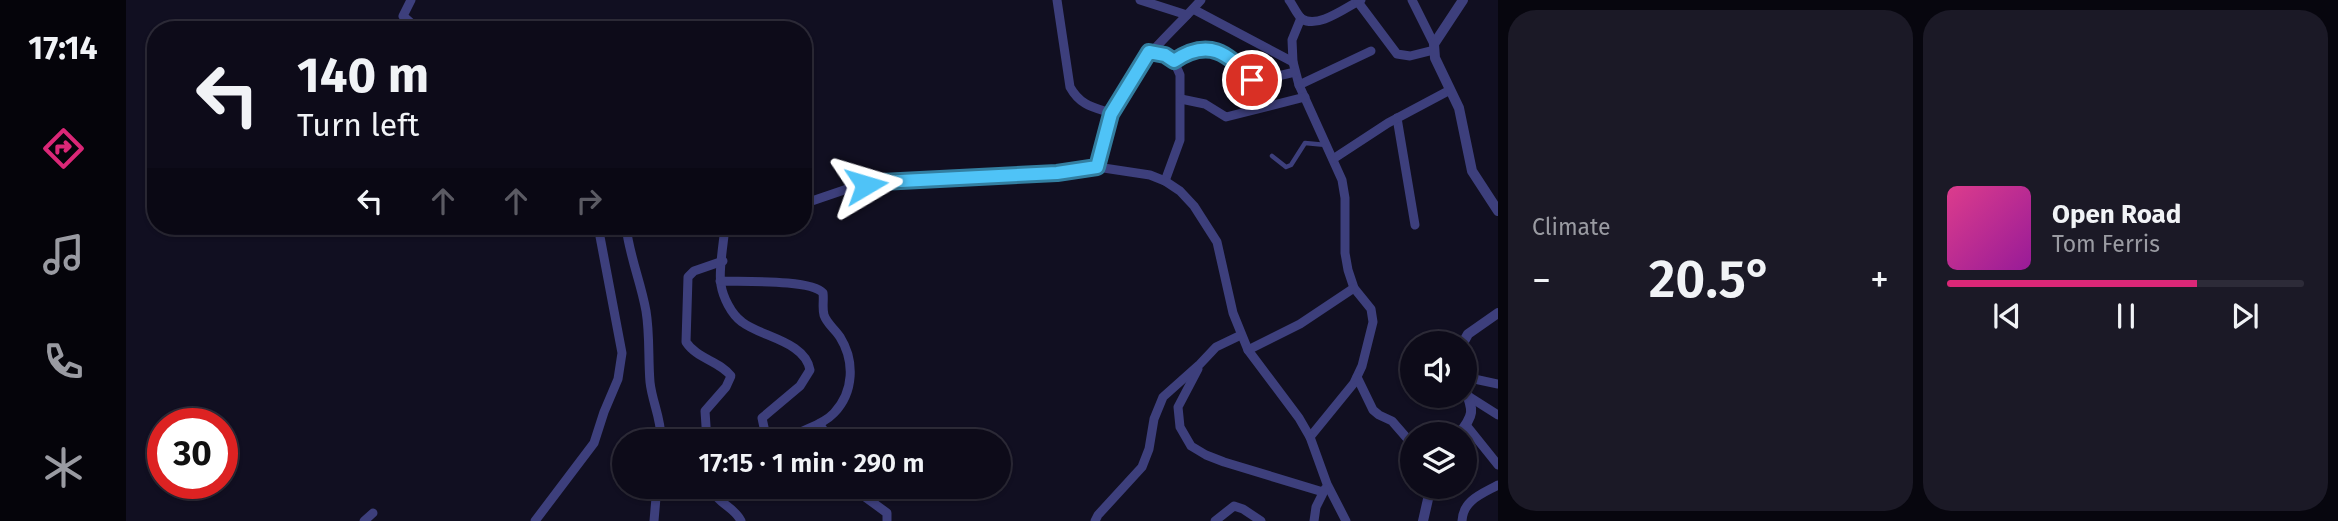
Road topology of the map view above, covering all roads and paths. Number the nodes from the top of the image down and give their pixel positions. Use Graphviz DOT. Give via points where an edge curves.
graph roads {
  1 [pos="411,0"];
  2 [pos="1057,0"];
  3 [pos="1140,0"];
  4 [pos="1201,0"];
  5 [pos="1289,0"];
  6 [pos="1412,0"];
  7 [pos="1463,0"];
  8 [pos="1359,1"];
  9 [pos="1190,12"];
  10 [pos="1301,18"];
  11 [pos="409,21"];
  12 [pos="1434,47"];
  13 [pos="1371,51"];
  14 [pos="1149,52"];
  15 [pos="1174,61"];
  16 [pos="1294,67"];
  17 [pos="1299,85"];
  18 [pos="1450,90"];
  19 [pos="1305,97"];
  20 [pos="1181,99"];
  21 [pos="1111,114"];
  22 [pos="1397,118"];
  23 [pos="1327,145"];
  24 [pos="1272,156"];
  25 [pos="1333,159"];
  26 [pos="1097,167"];
  27 [pos="1165,181"];
  28 [pos="812,201"];
  29 [pos="1498,211"];
  30 [pos="1415,225"];
  31 [pos="600,235"];
  32 [pos="627,235"];
  33 [pos="724,235"];
  34 [pos="723,261"];
  35 [pos="720,281"];
  36 [pos="1354,288"];
  37 [pos="1498,313"];
  38 [pos="1472,331"];
  39 [pos="1241,335"];
  40 [pos="1248,350"];
  41 [pos="1200,364"];
  42 [pos="1357,377"];
  43 [pos="1477,380"];
  44 [pos="1498,384"];
  45 [pos="1477,400"];
  46 [pos="1498,415"];
  47 [pos="819,424"];
  48 [pos="661,429"];
  49 [pos="706,429"];
  50 [pos="764,429"];
  51 [pos="809,429"];
  52 [pos="823,429"];
  53 [pos="1400,430"];
  54 [pos="1310,437"];
  55 [pos="1477,445"];
  56 [pos="1498,465"];
  57 [pos="1498,485"];
  58 [pos="1325,488"];
  59 [pos="656,499"];
  60 [pos="718,499"];
  61 [pos="870,499"];
  62 [pos="1428,499"];
  63 [pos="373,513"];
  64 [pos="364,521"];
  65 [pos="535,521"];
  66 [pos="654,521"];
  67 [pos="741,521"];
  68 [pos="887,521"];
  69 [pos="1096,521"];
  70 [pos="1215,521"];
  71 [pos="1261,521"];
  72 [pos="1314,521"];
  73 [pos="1346,521"];
  74 [pos="1423,521"];
  75 [pos="1462,521"];
  1 -- 11 [label="street" via="403,16"];
  2 -- 21 [label="street" via="1070,87 1088,106"];
  3 -- 9 [label="street"];
  4 -- 9 [label="street"];
  5 -- 10 [label="street"];
  6 -- 12 [label="street"];
  7 -- 12 [label="street"];
  8 -- 10 [label="street" via="1321,20"];
  8 -- 12 [label="street" via="1397,54 1410,56"];
  9 -- 14 [label="street"];
  9 -- 16 [label="street"];
  10 -- 16 [label="street" via="1292,40"];
  12 -- 18 [label="street"];
  13 -- 17 [label="street"];
  14 -- 15 [label="street"];
  14 -- 21 [label="street"];
  15 -- 16 [label="street" via="1191,51 1226,54 1257,82"];
  15 -- 20 [label="street"];
  16 -- 17 [label="street"];
  17 -- 19 [label="street"];
  18 -- 22 [label="street"];
  18 -- 29 [label="street" via="1459,108 1472,171"];
  19 -- 20 [label="street" via="1226,117 1205,104"];
  19 -- 23 [label="street"];
  20 -- 27 [label="street" via="1181,140"];
  21 -- 26 [label="street"];
  22 -- 25 [label="street"];
  22 -- 30 [label="street"];
  23 -- 24 [label="lane" via="1305,144 1286,167"];
  23 -- 25 [label="street"];
  25 -- 36 [label="street" via="1345,198 1345,253"];
  26 -- 27 [label="street"];
  26 -- 28 [label="street" via="881,182"];
  27 -- 39 [label="street" via="1194,206 1217,242"];
  31 -- 65 [label="street" via="621,368 594,443"];
  32 -- 48 [label="street" via="646,309 650,383"];
  33 -- 34 [label="street"];
  34 -- 35 [label="street"];
  34 -- 49 [label="street" via="694,271 687,281 687,342 732,376 705,411"];
  35 -- 47 [label="street" via="779,282 822,290 824,314 846,348 851,367 844,397 834,413"];
  35 -- 50 [label="street" via="731,309 742,322 788,345 809,364 800,386 762,418"];
  36 -- 40 [label="street" via="1300,324"];
  36 -- 42 [label="street" via="1370,309 1373,322"];
  37 -- 38 [label="street"];
  39 -- 40 [label="street"];
  39 -- 41 [label="street" via="1216,347"];
  40 -- 54 [label="street"];
  41 -- 58 [label="street" via="1178,407 1180,427 1191,446 1224,462"];
  41 -- 69 [label="street" via="1163,397 1142,467"];
  42 -- 53 [label="street" via="1373,410"];
  42 -- 54 [label="street"];
  43 -- 44 [label="street"];
  45 -- 46 [label="street"];
  47 -- 51 [label="street"];
  47 -- 52 [label="street"];
  54 -- 58 [label="street"];
  55 -- 56 [label="street"];
  57 -- 75 [label="street" via="1468,503"];
  58 -- 72 [label="street"];
  58 -- 73 [label="street"];
  59 -- 66 [label="street"];
  60 -- 67 [label="street"];
  61 -- 68 [label="street" via="887,513"];
  62 -- 74 [label="street"];
  63 -- 64 [label="street"];
  70 -- 71 [label="street" via="1234,506"];
}
